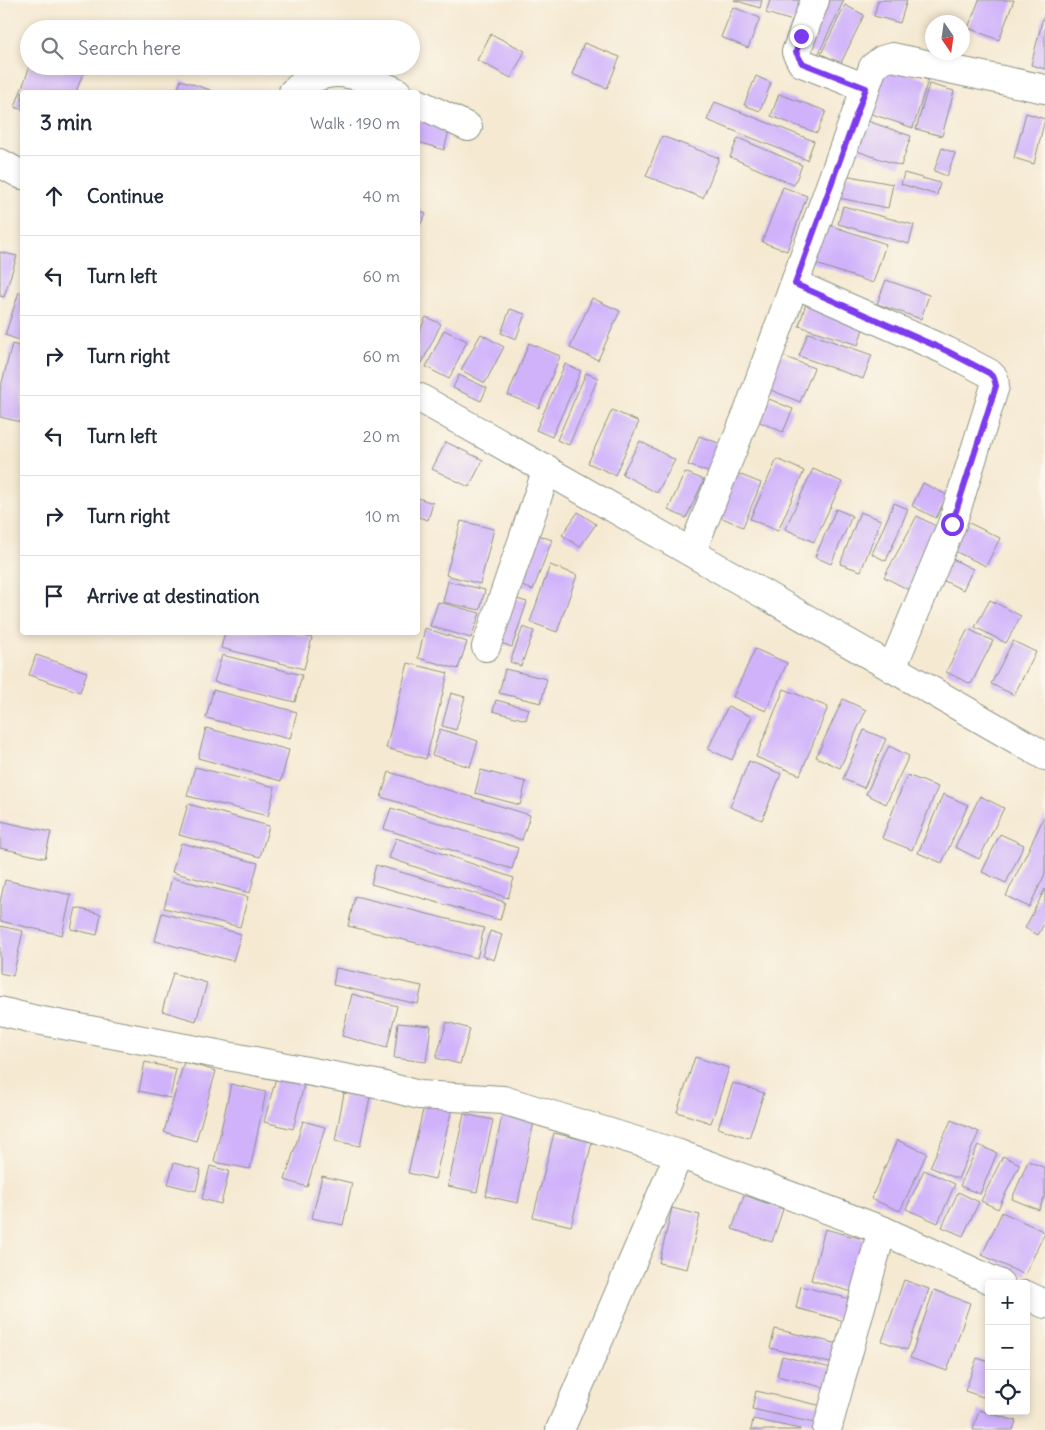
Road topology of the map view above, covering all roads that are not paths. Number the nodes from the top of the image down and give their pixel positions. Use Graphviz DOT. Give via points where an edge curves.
graph roads {
  1 [pos="815,0"];
  2 [pos="318,75"];
  3 [pos="349,75"];
  4 [pos="866,88"];
  5 [pos="1045,89"];
  6 [pos="295,90"];
  7 [pos="393,90"];
  8 [pos="420,104"];
  9 [pos="468,127"];
  10 [pos="0,163"];
  11 [pos="20,175"];
  12 [pos="795,284"];
  13 [pos="420,398"];
  14 [pos="547,469"];
  15 [pos="692,551"];
  16 [pos="486,647"];
  17 [pos="892,668"];
  18 [pos="1045,756"];
  19 [pos="0,1011"];
  20 [pos="679,1154"];
  21 [pos="882,1230"];
  22 [pos="991,1280"];
  23 [pos="1030,1298"];
  24 [pos="1045,1304"];
  25 [pos="560,1430"];
  26 [pos="827,1430"];
  1 -- 4 [label="street" via="796,52 798,58 802,63"];
  2 -- 6 [label="street"];
  3 -- 7 [label="street"];
  4 -- 5 [label="street" via="873,67 892,57"];
  4 -- 12 [label="street"];
  8 -- 9 [label="street"];
  10 -- 11 [label="street"];
  12 -- 15 [label="street"];
  12 -- 17 [label="street" via="947,351 994,378 996,386 952,524"];
  13 -- 14 [label="street"];
  14 -- 15 [label="street"];
  14 -- 16 [label="street"];
  15 -- 17 [label="street"];
  17 -- 18 [label="street"];
  19 -- 20 [label="street" via="419,1095 503,1100"];
  20 -- 21 [label="street"];
  20 -- 25 [label="street"];
  21 -- 22 [label="street"];
  21 -- 26 [label="street"];
  23 -- 24 [label="street"];
}
